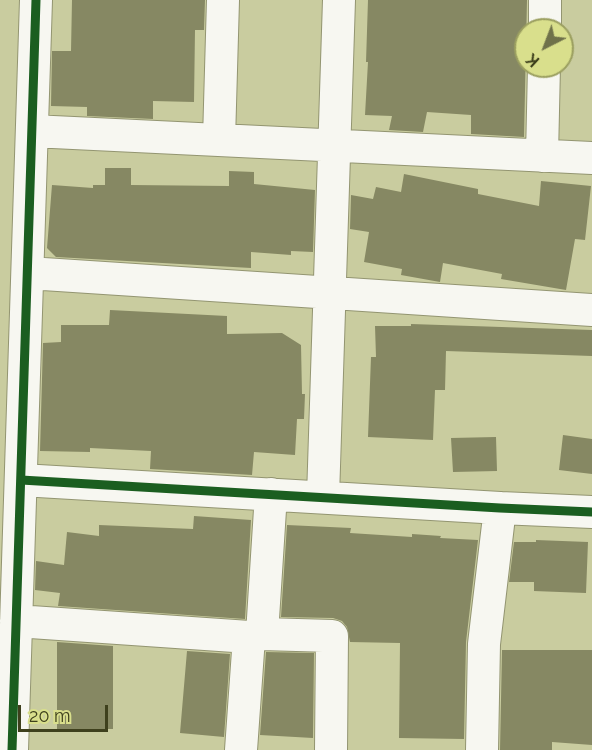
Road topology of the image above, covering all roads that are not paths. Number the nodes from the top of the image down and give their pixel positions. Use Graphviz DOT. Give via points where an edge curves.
graph roads {
  1 [pos="36,0"];
  2 [pos="223,0"];
  3 [pos="339,0"];
  4 [pos="545,0"];
  5 [pos="545,18"];
  6 [pos="544,78"];
  7 [pos="32,131"];
  8 [pos="219,140"];
  9 [pos="334,145"];
  10 [pos="542,156"];
  11 [pos="592,158"];
  12 [pos="28,273"];
  13 [pos="329,294"];
  14 [pos="592,310"];
  15 [pos="21,480"];
  16 [pos="271,494"];
  17 [pos="323,497"];
  18 [pos="500,508"];
  19 [pos="592,512"];
  20 [pos="16,621"];
  21 [pos="256,635"];
  22 [pos="12,750"];
  23 [pos="241,750"];
  24 [pos="331,750"];
  25 [pos="482,750"];
  1 -- 7 [label="street"];
  2 -- 8 [label="street"];
  3 -- 9 [label="street"];
  4 -- 5 [label="street"];
  6 -- 10 [label="street"];
  7 -- 8 [label="street"];
  7 -- 12 [label="street"];
  8 -- 9 [label="street"];
  9 -- 10 [label="street"];
  9 -- 13 [label="street"];
  10 -- 11 [label="street"];
  12 -- 13 [label="street"];
  12 -- 15 [label="street"];
  13 -- 14 [label="street"];
  13 -- 17 [label="street"];
  15 -- 16 [label="street"];
  15 -- 20 [label="street"];
  16 -- 17 [label="street"];
  16 -- 21 [label="street"];
  17 -- 18 [label="street"];
  18 -- 19 [label="street"];
  18 -- 25 [label="street" via="483,644"];
  20 -- 21 [label="street"];
  20 -- 22 [label="street"];
  21 -- 23 [label="street"];
  21 -- 24 [label="street" via="332,636"];
}
